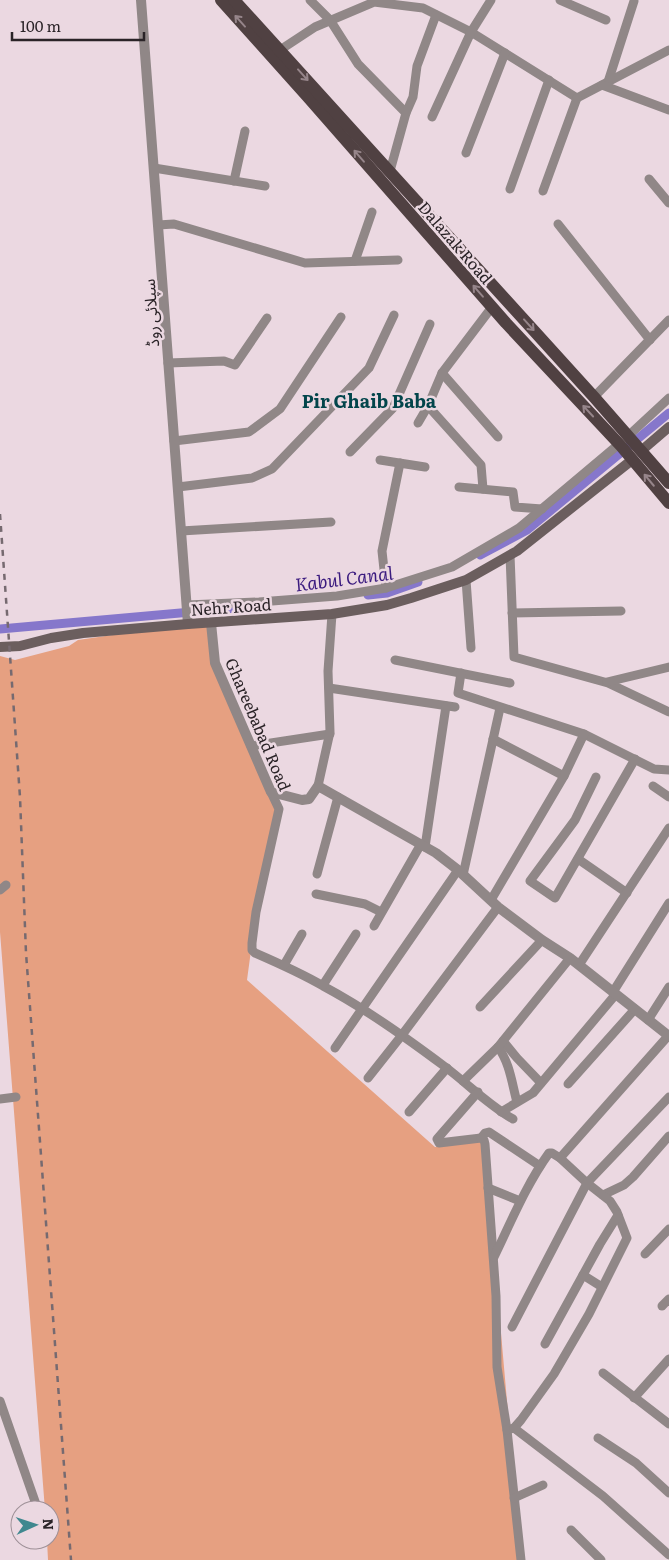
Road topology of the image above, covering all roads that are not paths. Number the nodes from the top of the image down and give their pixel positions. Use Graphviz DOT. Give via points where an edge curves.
graph roads {
  1 [pos="141,0"];
  2 [pos="221,0"];
  3 [pos="234,0"];
  4 [pos="310,0"];
  5 [pos="491,0"];
  6 [pos="560,0"];
  7 [pos="374,1"];
  8 [pos="634,1"];
  9 [pos="436,15"];
  10 [pos="330,20"];
  11 [pos="606,20"];
  12 [pos="471,32"];
  13 [pos="262,38"];
  14 [pos="280,50"];
  15 [pos="505,53"];
  16 [pos="668,53"];
  17 [pos="549,80"];
  18 [pos="605,84"];
  19 [pos="577,98"];
  20 [pos="669,110"];
  21 [pos="406,113"];
  22 [pos="432,117"];
  23 [pos="245,130"];
  24 [pos="466,153"];
  25 [pos="154,168"];
  26 [pos="385,172"];
  27 [pos="649,179"];
  28 [pos="234,181"];
  29 [pos="265,186"];
  30 [pos="510,189"];
  31 [pos="543,191"];
  32 [pos="669,203"];
  33 [pos="372,212"];
  34 [pos="558,224"];
  35 [pos="158,225"];
  36 [pos="398,260"];
  37 [pos="356,261"];
  38 [pos="492,307"];
  39 [pos="394,315"];
  40 [pos="341,317"];
  41 [pos="267,318"];
  42 [pos="669,320"];
  43 [pos="430,324"];
  44 [pos="650,340"];
  45 [pos="168,362"];
  46 [pos="442,373"];
  47 [pos="594,397"];
  48 [pos="669,398"];
  49 [pos="428,406"];
  50 [pos="418,423"];
  51 [pos="669,427"];
  52 [pos="498,437"];
  53 [pos="174,441"];
  54 [pos="630,447"];
  55 [pos="350,452"];
  56 [pos="380,460"];
  57 [pos="400,464"];
  58 [pos="425,467"];
  59 [pos="669,483"];
  60 [pos="178,487"];
  61 [pos="459,487"];
  62 [pos="483,490"];
  63 [pos="669,503"];
  64 [pos="542,509"];
  65 [pos="331,522"];
  66 [pos="181,531"];
  67 [pos="510,555"];
  68 [pos="466,580"];
  69 [pos="386,588"];
  70 [pos="187,605"];
  71 [pos="621,611"];
  72 [pos="512,613"];
  73 [pos="332,614"];
  74 [pos="212,622"];
  75 [pos="188,624"];
  76 [pos="0,647"];
  77 [pos="471,648"];
  78 [pos="395,660"];
  79 [pos="669,666"];
  80 [pos="461,673"];
  81 [pos="606,682"];
  82 [pos="510,683"];
  83 [pos="329,688"];
  84 [pos="500,708"];
  85 [pos="669,712"];
  86 [pos="330,734"];
  87 [pos="584,734"];
  88 [pos="493,739"];
  89 [pos="251,746"];
  90 [pos="635,759"];
  91 [pos="669,770"];
  92 [pos="564,776"];
  93 [pos="596,777"];
  94 [pos="318,786"];
  95 [pos="653,786"];
  96 [pos="271,792"];
  97 [pos="338,797"];
  98 [pos="669,797"];
  99 [pos="669,828"];
  100 [pos="423,845"];
  101 [pos="578,859"];
  102 [pos="460,872"];
  103 [pos="317,874"];
  104 [pos="627,893"];
  105 [pos="316,894"];
  106 [pos="669,903"];
  107 [pos="494,904"];
  108 [pos="381,912"];
  109 [pos="374,926"];
  110 [pos="302,934"];
  111 [pos="356,934"];
  112 [pos="542,940"];
  113 [pos="570,958"];
  114 [pos="284,965"];
  115 [pos="579,965"];
  116 [pos="323,985"];
  117 [pos="669,987"];
  118 [pos="614,993"];
  119 [pos="480,1007"];
  120 [pos="363,1009"];
  121 [pos="635,1009"];
  122 [pos="648,1020"];
  123 [pos="402,1035"];
  124 [pos="668,1036"];
  125 [pos="501,1044"];
  126 [pos="335,1048"];
  127 [pos="447,1068"];
  128 [pos="368,1078"];
  129 [pos="463,1081"];
  130 [pos="541,1083"];
  131 [pos="568,1084"];
  132 [pos="478,1092"];
  133 [pos="16,1097"];
  134 [pos="0,1099"];
  135 [pos="517,1102"];
  136 [pos="668,1102"];
  137 [pos="409,1112"];
  138 [pos="501,1112"];
  139 [pos="513,1119"];
  140 [pos="669,1136"];
  141 [pos="481,1138"];
  142 [pos="560,1158"];
  143 [pos="540,1166"];
  144 [pos="587,1183"];
  145 [pos="488,1188"];
  146 [pos="603,1195"];
  147 [pos="520,1201"];
  148 [pos="618,1215"];
  149 [pos="669,1229"];
  150 [pos="645,1254"];
  151 [pos="493,1260"];
  152 [pos="583,1275"];
  153 [pos="602,1287"];
  154 [pos="669,1299"];
  155 [pos="662,1306"];
  156 [pos="512,1327"];
  157 [pos="545,1344"];
  158 [pos="668,1362"];
  159 [pos="603,1373"];
  160 [pos="634,1398"];
  161 [pos="0,1402"];
  162 [pos="669,1424"];
  163 [pos="511,1429"];
  164 [pos="598,1438"];
  165 [pos="543,1485"];
  166 [pos="669,1492"];
  167 [pos="514,1498"];
  168 [pos="34,1500"];
  169 [pos="570,1530"];
  170 [pos="669,1555"];
  171 [pos="521,1560"];
  172 [pos="601,1560"];
  1 -- 25 [label="street, سپلائی روڈ"];
  13 -- 2 [label="main road, Dalazak Road, one-way"];
  3 -- 13 [label="main road, Dalazak Road"];
  4 -- 10 [label="street"];
  5 -- 12 [label="street"];
  6 -- 11 [label="street"];
  7 -- 9 [label="street" via="423,8"];
  7 -- 10 [label="street"];
  8 -- 18 [label="street"];
  9 -- 12 [label="street"];
  9 -- 21 [label="street" via="417,66 413,97"];
  10 -- 14 [label="street"];
  10 -- 21 [label="street" via="358,64"];
  12 -- 15 [label="street"];
  12 -- 22 [label="street"];
  13 -- 14 [label="main road, Dalazak Road"];
  26 -- 13 [label="main road, Dalazak Road, one-way"];
  14 -- 26 [label="main road, Dalazak Road, one-way"];
  15 -- 17 [label="street"];
  15 -- 24 [label="street"];
  16 -- 18 [label="street"];
  17 -- 19 [label="street"];
  17 -- 30 [label="street"];
  18 -- 19 [label="street"];
  18 -- 20 [label="street"];
  19 -- 31 [label="street"];
  21 -- 26 [label="street"];
  23 -- 28 [label="street"];
  25 -- 28 [label="street"];
  25 -- 35 [label="street, سپلائی روڈ"];
  38 -- 26 [label="main road, Dalazak Road, one-way"];
  26 -- 47 [label="main road, Dalazak Road, one-way"];
  27 -- 32 [label="street"];
  28 -- 29 [label="street"];
  33 -- 37 [label="street"];
  34 -- 44 [label="street"];
  35 -- 37 [label="street" via="174,224 304,263"];
  35 -- 45 [label="street, سپلائی روڈ"];
  36 -- 37 [label="street"];
  38 -- 46 [label="street"];
  54 -- 38 [label="main road, Dalazak Road, one-way"];
  39 -- 60 [label="street" via="370,368 272,469 252,478"];
  40 -- 53 [label="street" via="280,409 249,432"];
  41 -- 45 [label="street" via="235,365 224,361"];
  42 -- 44 [label="street"];
  43 -- 55 [label="street" via="394,408"];
  44 -- 47 [label="street"];
  45 -- 53 [label="street, سپلائی روڈ"];
  46 -- 49 [label="street"];
  46 -- 52 [label="street"];
  47 -- 54 [label="main road, Dalazak Road"];
  48 -- 54 [label="street"];
  49 -- 50 [label="street"];
  49 -- 62 [label="street" via="481,465"];
  51 -- 54 [label="main road, Nehr Road"];
  53 -- 60 [label="street, سپلائی روڈ"];
  54 -- 59 [label="main road, Dalazak Road"];
  63 -- 54 [label="main road, Dalazak Road, one-way"];
  54 -- 64 [label="street"];
  54 -- 67 [label="main road, Nehr Road"];
  56 -- 57 [label="street"];
  57 -- 58 [label="street"];
  57 -- 69 [label="street" via="382,551"];
  60 -- 66 [label="street, سپلائی روڈ"];
  61 -- 62 [label="street"];
  62 -- 64 [label="street" via="513,492 516,508"];
  64 -- 69 [label="street" via="519,528 452,567"];
  65 -- 66 [label="street"];
  66 -- 70 [label="street, سپلائی روڈ"];
  67 -- 68 [label="main road, Nehr Road"];
  67 -- 72 [label="street"];
  68 -- 73 [label="main road, Nehr Road" via="387,604"];
  68 -- 77 [label="street"];
  69 -- 70 [label="street" via="337,596"];
  70 -- 75 [label="street, سپلائی روڈ"];
  71 -- 72 [label="street"];
  72 -- 81 [label="street" via="514,657"];
  73 -- 74 [label="main road, Nehr Road"];
  73 -- 83 [label="street"];
  74 -- 75 [label="main road, Nehr Road"];
  74 -- 89 [label="street, Ghareebabad Road" via="216,663"];
  75 -- 76 [label="main road, Nehr Road" via="83,633"];
  78 -- 80 [label="street"];
  79 -- 81 [label="street"];
  80 -- 82 [label="street"];
  80 -- 84 [label="street" via="458,693"];
  81 -- 85 [label="street"];
  83 -- 86 [label="street"];
  83 -- 100 [label="street" via="450,707"];
  84 -- 87 [label="street"];
  84 -- 88 [label="street"];
  86 -- 89 [label="street"];
  86 -- 94 [label="street"];
  87 -- 90 [label="street"];
  87 -- 92 [label="street"];
  88 -- 92 [label="street"];
  88 -- 102 [label="street"];
  89 -- 96 [label="street, Ghareebabad Road"];
  90 -- 91 [label="street" via="654,769"];
  90 -- 101 [label="street"];
  92 -- 107 [label="street"];
  93 -- 101 [label="street" via="575,820 530,881 555,898"];
  94 -- 96 [label="street" via="309,800"];
  94 -- 97 [label="street"];
  95 -- 98 [label="street"];
  96 -- 114 [label="street, Ghareebabad Road" via="279,809 256,912 252,950"];
  97 -- 100 [label="street"];
  97 -- 103 [label="street"];
  99 -- 104 [label="street"];
  100 -- 102 [label="street"];
  100 -- 108 [label="street"];
  101 -- 104 [label="street"];
  102 -- 107 [label="street"];
  102 -- 120 [label="street"];
  104 -- 115 [label="street"];
  105 -- 108 [label="street" via="365,904"];
  106 -- 118 [label="street"];
  107 -- 112 [label="street"];
  107 -- 123 [label="street"];
  108 -- 109 [label="street"];
  110 -- 114 [label="street"];
  111 -- 116 [label="street"];
  112 -- 113 [label="street"];
  112 -- 119 [label="street"];
  113 -- 115 [label="street"];
  113 -- 125 [label="street"];
  114 -- 116 [label="street"];
  115 -- 118 [label="street"];
  116 -- 120 [label="street"];
  117 -- 122 [label="street"];
  118 -- 121 [label="street"];
  118 -- 130 [label="street"];
  120 -- 123 [label="street"];
  120 -- 126 [label="street"];
  121 -- 122 [label="street"];
  121 -- 131 [label="street"];
  122 -- 124 [label="street"];
  123 -- 127 [label="street"];
  123 -- 128 [label="street"];
  124 -- 142 [label="street"];
  125 -- 129 [label="street"];
  125 -- 130 [label="street"];
  125 -- 135 [label="street"];
  127 -- 129 [label="street"];
  127 -- 137 [label="street"];
  129 -- 132 [label="street"];
  130 -- 135 [label="street"];
  132 -- 138 [label="street"];
  132 -- 141 [label="street" via="437,1139 439,1143"];
  133 -- 134 [label="street"];
  135 -- 138 [label="street"];
  136 -- 144 [label="street"];
  138 -- 139 [label="street"];
  140 -- 146 [label="street" via="634,1177"];
  141 -- 143 [label="street" via="489,1132"];
  141 -- 145 [label="street" via="485,1144"];
  142 -- 143 [label="street" via="549,1153"];
  142 -- 144 [label="street"];
  143 -- 147 [label="street"];
  144 -- 146 [label="street"];
  144 -- 156 [label="street"];
  145 -- 147 [label="street"];
  145 -- 151 [label="street"];
  146 -- 148 [label="street"];
  147 -- 151 [label="street"];
  148 -- 152 [label="street"];
  148 -- 153 [label="street" via="627,1238"];
  149 -- 150 [label="street"];
  151 -- 163 [label="street" via="497,1367"];
  152 -- 153 [label="street"];
  152 -- 157 [label="street"];
  153 -- 163 [label="street" via="554,1374 522,1420"];
  154 -- 155 [label="street"];
  158 -- 160 [label="street"];
  159 -- 160 [label="street"];
  160 -- 162 [label="street"];
  161 -- 168 [label="street"];
  163 -- 167 [label="street"];
  163 -- 170 [label="street" via="603,1496"];
  164 -- 166 [label="street" via="636,1463"];
  165 -- 167 [label="street"];
  167 -- 171 [label="street"];
  169 -- 172 [label="street"];
}
